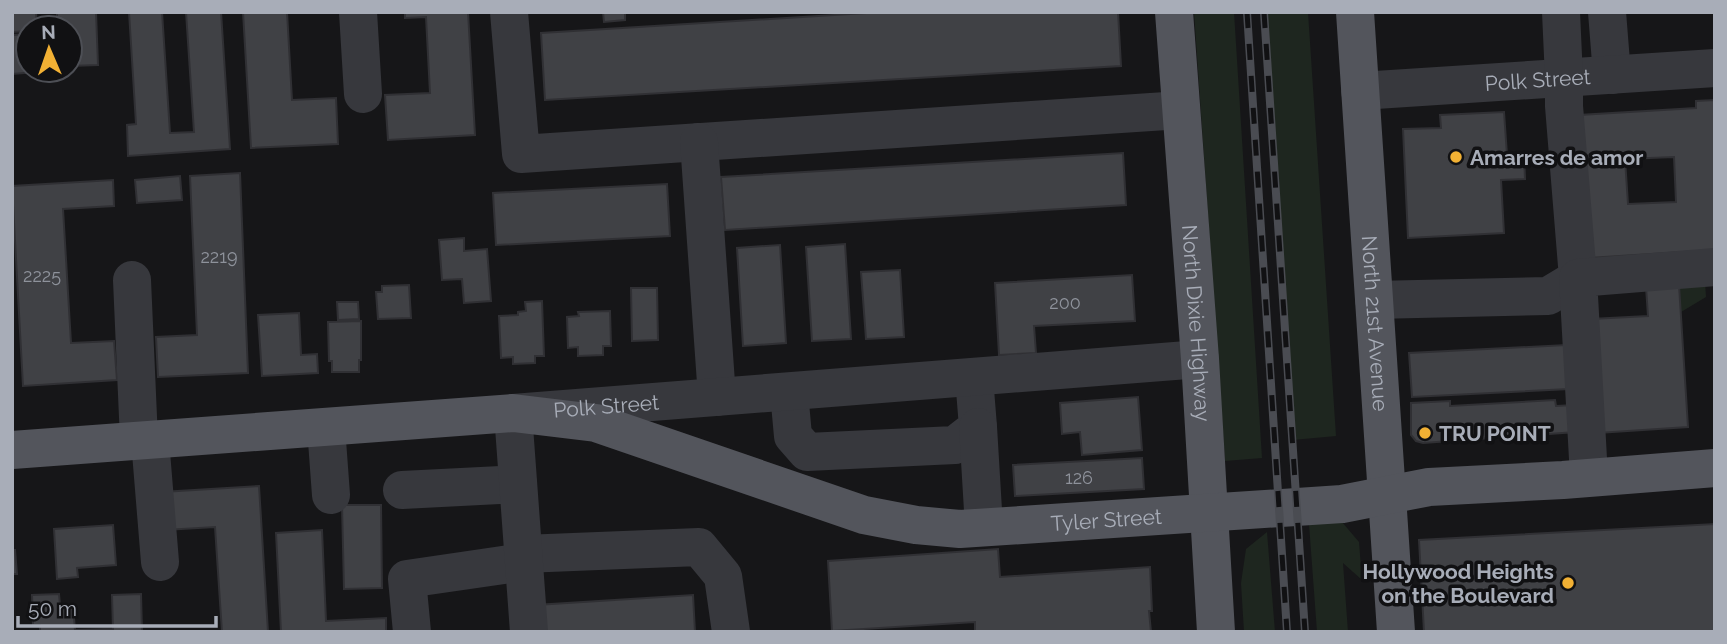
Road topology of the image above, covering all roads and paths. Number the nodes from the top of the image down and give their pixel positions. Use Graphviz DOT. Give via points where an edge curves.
graph roads {
  1 [pos="358,12"];
  2 [pos="509,12"];
  3 [pos="1174,12"];
  4 [pos="1355,12"];
  5 [pos="1560,12"];
  6 [pos="1607,14"];
  7 [pos="1715,68"];
  8 [pos="1612,75"];
  9 [pos="1564,78"];
  10 [pos="1360,91"];
  11 [pos="363,94"];
  12 [pos="1181,110"];
  13 [pos="699,142"];
  14 [pos="1715,267"];
  15 [pos="1578,278"];
  16 [pos="132,280"];
  17 [pos="1374,300"];
  18 [pos="1200,359"];
  19 [pos="974,377"];
  20 [pos="789,392"];
  21 [pos="717,397"];
  22 [pos="513,413"];
  23 [pos="326,427"];
  24 [pos="978,427"];
  25 [pos="145,440"];
  26 [pos="12,450"];
  27 [pos="1715,468"];
  28 [pos="1589,477"];
  29 [pos="518,484"];
  30 [pos="402,490"];
  31 [pos="1387,494"];
  32 [pos="331,495"];
  33 [pos="1209,511"];
  34 [pos="984,527"];
  35 [pos="524,558"];
  36 [pos="160,562"];
  37 [pos="412,632"];
  38 [pos="529,632"];
  39 [pos="731,632"];
  40 [pos="1216,632"];
  41 [pos="1396,632"];
  1 -- 11 [label="street"];
  2 -- 13 [label="street" via="521,153"];
  3 -- 12 [label="main road, North Dixie Highway"];
  4 -- 10 [label="main road, North 21st Avenue"];
  5 -- 9 [label="street"];
  6 -- 8 [label="street"];
  7 -- 8 [label="street, Polk Street"];
  8 -- 9 [label="street, Polk Street"];
  9 -- 10 [label="street, Polk Street"];
  9 -- 15 [label="street"];
  10 -- 17 [label="main road, North 21st Avenue"];
  12 -- 13 [label="street"];
  12 -- 18 [label="main road, North Dixie Highway"];
  13 -- 21 [label="street"];
  14 -- 15 [label="street"];
  15 -- 17 [label="street" via="1548,296"];
  15 -- 28 [label="street"];
  16 -- 25 [label="street"];
  17 -- 31 [label="main road, North 21st Avenue"];
  18 -- 19 [label="street, Polk Street"];
  18 -- 33 [label="main road, North Dixie Highway"];
  19 -- 20 [label="street, Polk Street"];
  19 -- 24 [label="street"];
  20 -- 21 [label="street, Polk Street"];
  20 -- 24 [label="street" via="793,436 807,452 955,445"];
  21 -- 22 [label="street, Polk Street"];
  22 -- 23 [label="main road, Polk Street"];
  22 -- 29 [label="street"];
  22 -- 34 [label="main road, Tyler Street" via="596,423 864,515 916,525"];
  23 -- 25 [label="main road, Polk Street"];
  23 -- 32 [label="street"];
  24 -- 34 [label="street"];
  25 -- 26 [label="main road, Polk Street"];
  25 -- 36 [label="street"];
  27 -- 28 [label="main road, Tyler Street"];
  28 -- 31 [label="main road, Tyler Street"];
  29 -- 30 [label="street"];
  29 -- 35 [label="street"];
  31 -- 33 [label="main road, Tyler Street" via="1342,503"];
  31 -- 41 [label="main road, North 21st Avenue"];
  33 -- 34 [label="main road, Tyler Street"];
  33 -- 40 [label="main road, North Dixie Highway"];
  35 -- 37 [label="street" via="407,579"];
  35 -- 38 [label="street"];
  35 -- 39 [label="street" via="699,547 723,576"];
}
